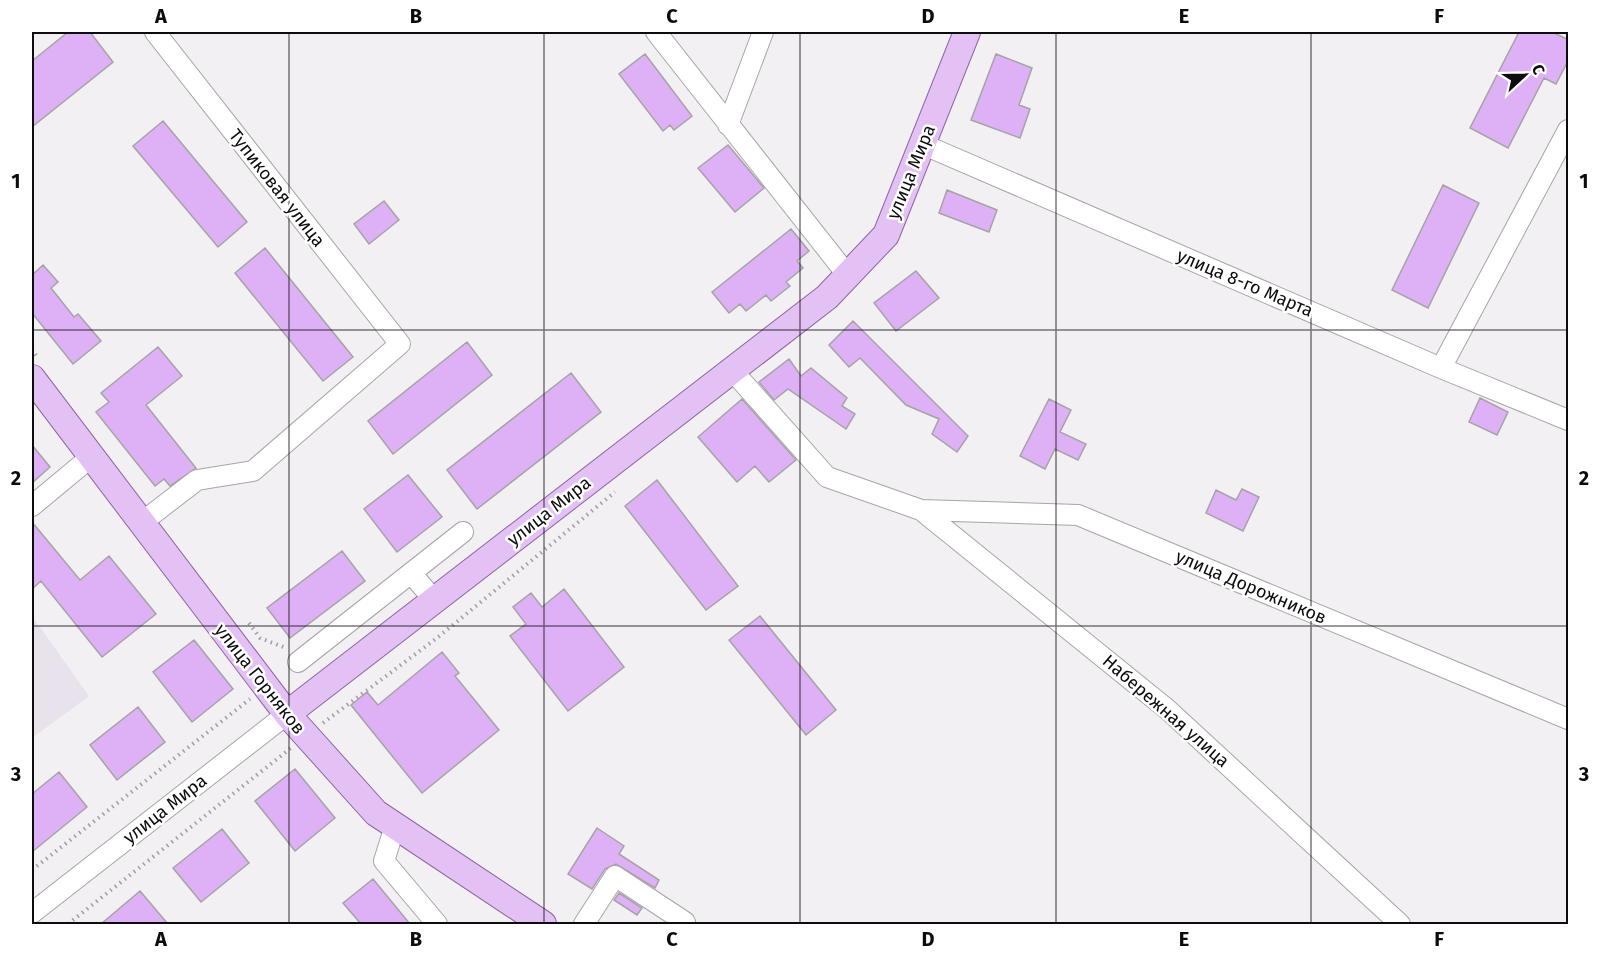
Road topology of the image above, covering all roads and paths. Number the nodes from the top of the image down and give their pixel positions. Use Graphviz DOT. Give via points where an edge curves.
graph roads {
  1 [pos="155,32"];
  2 [pos="656,32"];
  3 [pos="763,32"];
  4 [pos="967,32"];
  5 [pos="728,125"];
  6 [pos="1569,130"];
  7 [pos="922,144"];
  8 [pos="849,277"];
  9 [pos="1442,368"];
  10 [pos="731,369"];
  11 [pos="32,378"];
  12 [pos="1569,420"];
  13 [pos="91,457"];
  14 [pos="32,506"];
  15 [pos="921,510"];
  16 [pos="141,524"];
  17 [pos="463,532"];
  18 [pos="411,573"];
  19 [pos="434,600"];
  20 [pos="298,662"];
  21 [pos="266,687"];
  22 [pos="287,714"];
  23 [pos="1569,719"];
  24 [pos="395,826"];
  25 [pos="32,870"];
  26 [pos="32,914"];
  27 [pos="436,924"];
  28 [pos="543,924"];
  29 [pos="584,924"];
  30 [pos="684,924"];
  31 [pos="1400,924"];
  1 -- 16 [label="street, Тупиковая улица" via="400,344 252,471 197,480"];
  2 -- 5 [label="street"];
  3 -- 5 [label="street"];
  4 -- 7 [label="main road, улица Мира"];
  5 -- 8 [label="street"];
  6 -- 9 [label="street"];
  7 -- 8 [label="main road, улица Мира" via="886,235"];
  7 -- 9 [label="street, улица 8-го Марта"];
  8 -- 10 [label="main road, улица Мира"];
  9 -- 12 [label="street, улица 8-го Марта"];
  10 -- 15 [label="street" via="827,477"];
  10 -- 19 [label="main road, улица Мира"];
  11 -- 13 [label="main road, улица Горняков"];
  13 -- 14 [label="street"];
  13 -- 16 [label="main road, улица Горняков"];
  15 -- 23 [label="street, улица Дорожников" via="1078,515"];
  15 -- 31 [label="street, Набережная улица" via="1167,709"];
  16 -- 21 [label="main road, улица Горняков"];
  17 -- 18 [label="street"];
  18 -- 19 [label="street"];
  18 -- 20 [label="street"];
  19 -- 22 [label="main road, улица Мира"];
  21 -- 22 [label="main road, улица Горняков"];
  21 -- 25 [label="path"];
  22 -- 24 [label="main road, улица Горняков" via="376,813"];
  22 -- 26 [label="street, улица Мира"];
  24 -- 27 [label="street" via="384,861"];
  24 -- 28 [label="main road, улица Горняков"];
  29 -- 30 [label="street" via="615,876"];
}
